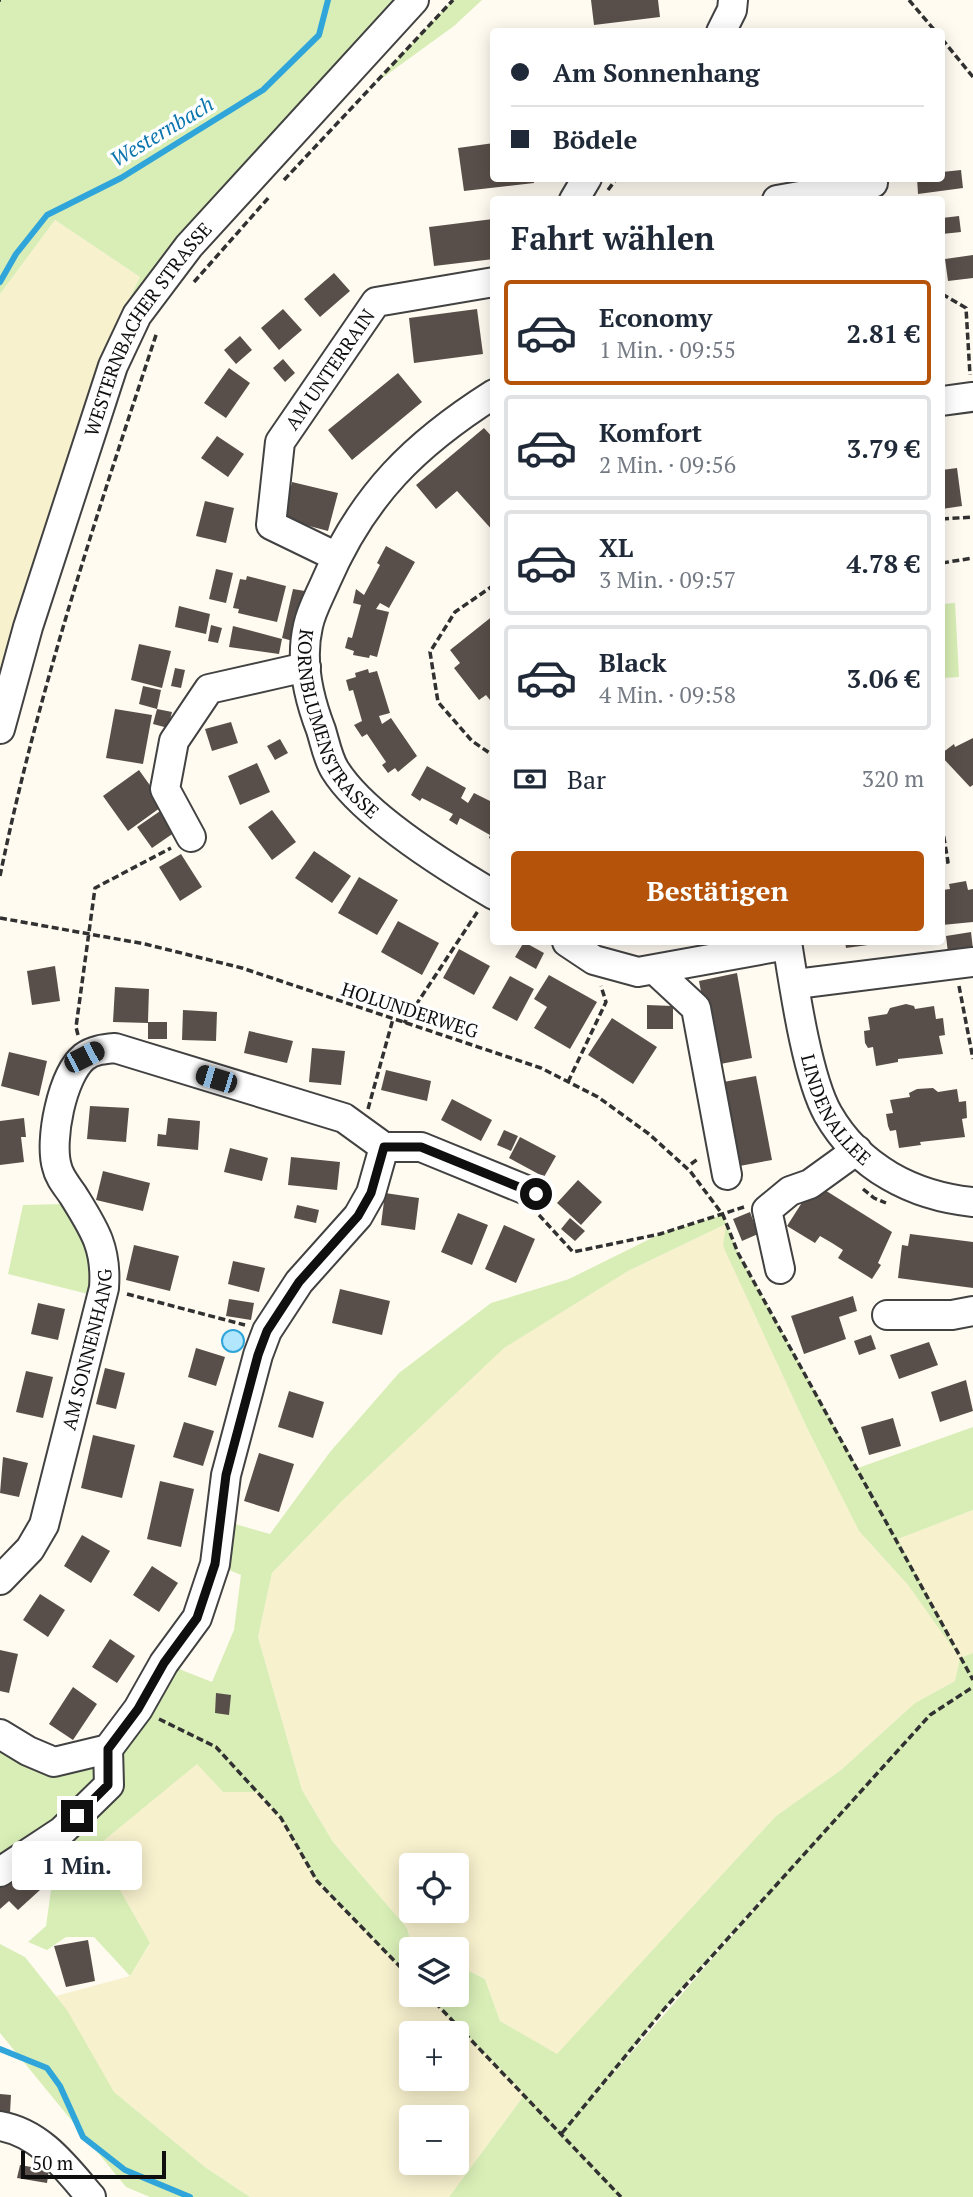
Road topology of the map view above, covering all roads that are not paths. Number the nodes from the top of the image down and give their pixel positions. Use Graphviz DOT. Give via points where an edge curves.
graph roads {
  1 [pos="414,0"];
  2 [pos="733,0"];
  3 [pos="723,28"];
  4 [pos="873,183"];
  5 [pos="800,196"];
  6 [pos="490,283"];
  7 [pos="490,396"];
  8 [pos="971,397"];
  9 [pos="945,401"];
  10 [pos="337,557"];
  11 [pos="306,667"];
  12 [pos="0,729"];
  13 [pos="191,837"];
  14 [pos="490,893"];
  15 [pos="572,945"];
  16 [pos="777,945"];
  17 [pos="787,945"];
  18 [pos="964,963"];
  19 [pos="655,970"];
  20 [pos="796,984"];
  21 [pos="373,1139"];
  22 [pos="857,1150"];
  23 [pos="727,1175"];
  24 [pos="536,1194"];
  25 [pos="973,1202"];
  26 [pos="780,1269"];
  27 [pos="973,1311"];
  28 [pos="887,1315"];
  29 [pos="0,1580"];
  30 [pos="0,1734"];
  31 [pos="108,1749"];
  32 [pos="0,1872"];
  33 [pos="0,2126"];
  34 [pos="91,2197"];
  1 -- 12 [label="street, WESTERNBACHER STRASSE" via="189,246 137,315 113,366 28,627"];
  2 -- 3 [label="street"];
  4 -- 5 [label="street"];
  6 -- 10 [label="street, AM UNTERRAIN" via="376,302 280,442 271,525"];
  7 -- 10 [label="street, KORNBLUMENSTRASSE" via="446,424 402,462"];
  8 -- 9 [label="street"];
  10 -- 11 [label="street, KORNBLUMENSTRASSE" via="307,626"];
  11 -- 13 [label="street" via="209,689 174,741 165,789"];
  11 -- 14 [label="street, KORNBLUMENSTRASSE" via="310,701 335,770 380,818"];
  15 -- 19 [label="street" via="605,964 638,972"];
  16 -- 19 [label="street"];
  17 -- 20 [label="street, LINDENALLEE"];
  18 -- 20 [label="street"];
  19 -- 23 [label="street" via="696,1008"];
  20 -- 22 [label="street, LINDENALLEE" via="813,1075 828,1114"];
  21 -- 24 [label="street" via="421,1147"];
  21 -- 29 [label="street, AM SONNENHANG" via="344,1118 114,1048 84,1057 73,1070 54,1130 53,1150 57,1170 101,1242 106,1263 104,1288 44,1525 30,1549"];
  21 -- 31 [label="street" via="371,1193 358,1216 299,1282 267,1331 258,1355 226,1475 215,1564 197,1618"];
  22 -- 25 [label="street, LINDENALLEE" via="896,1182 942,1199"];
  22 -- 26 [label="street" via="766,1210"];
  27 -- 28 [label="street"];
  30 -- 31 [label="street" via="54,1762"];
  31 -- 32 [label="street" via="108,1785 62,1832"];
  33 -- 34 [label="street" via="29,2136 52,2153"];
}
